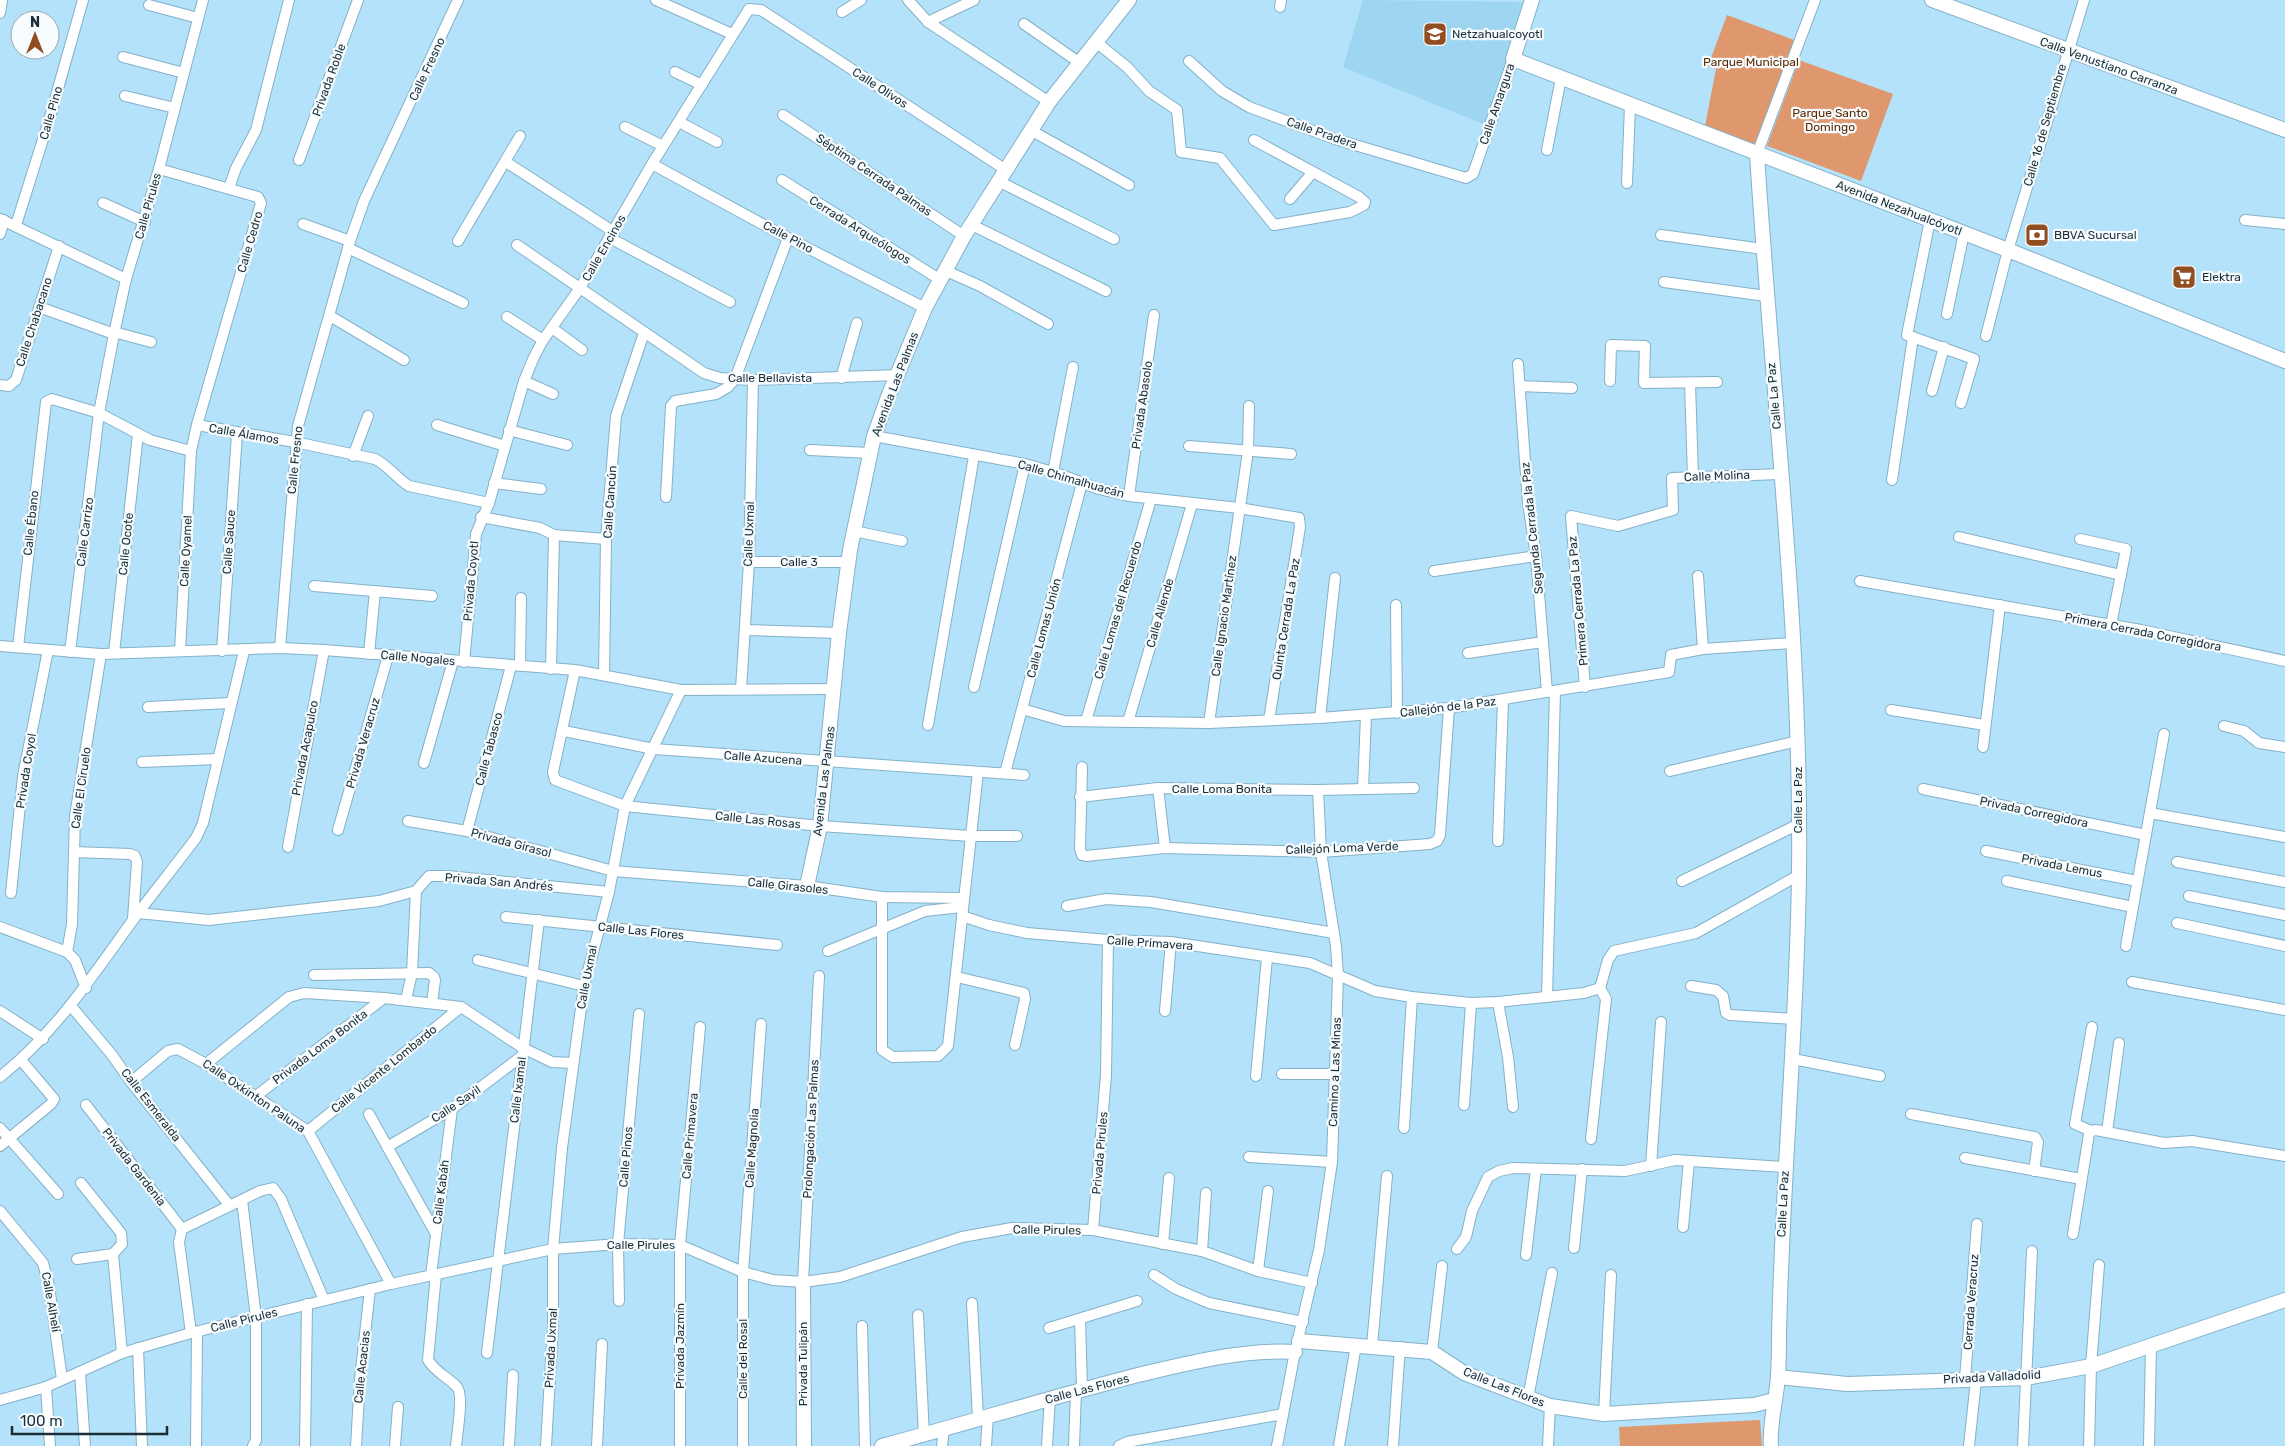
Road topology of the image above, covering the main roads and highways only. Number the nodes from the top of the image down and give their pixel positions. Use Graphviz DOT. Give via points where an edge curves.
graph roads {
  1 [pos="1129,0"];
  2 [pos="1532,0"];
  3 [pos="1932,0"];
  4 [pos="1513,59"];
  5 [pos="2285,130"];
  6 [pos="1757,154"];
  7 [pos="2285,360"];
  8 [pos="807,886"];
  9 [pos="803,1282"];
  10 [pos="2285,1300"];
  11 [pos="1778,1377"];
  12 [pos="1774,1400"];
  13 [pos="804,1446"];
  14 [pos="882,1446"];
  15 [pos="1771,1446"];
  1 -- 8 [label="main road, Avenida Las Palmas" via="1050,102 942,274 925,308 874,436 849,562 820,826"];
  2 -- 4 [label="main road, Calle Amargura"];
  3 -- 5 [label="main road, Calle Venustiano Carranza"];
  4 -- 6 [label="main road, Avenida Nezahualcóyotl"];
  6 -- 7 [label="main road, Avenida Nezahualcóyotl"];
  6 -- 11 [label="main road, Calle La Paz" via="1798,741 1799,875"];
  9 -- 13 [label="main road, Privada Tulipán"];
  10 -- 11 [label="main road, Privada Valladolid" via="2091,1366 2026,1378 1848,1384"];
  11 -- 12 [label="main road, Calle La Paz"];
  12 -- 14 [label="main road, Calle Las Flores" via="1754,1405 1604,1414 1550,1406 1464,1372 1432,1352 1356,1345 1297,1347 1184,1364"];
  12 -- 15 [label="main road, Calle La Paz"];
}
